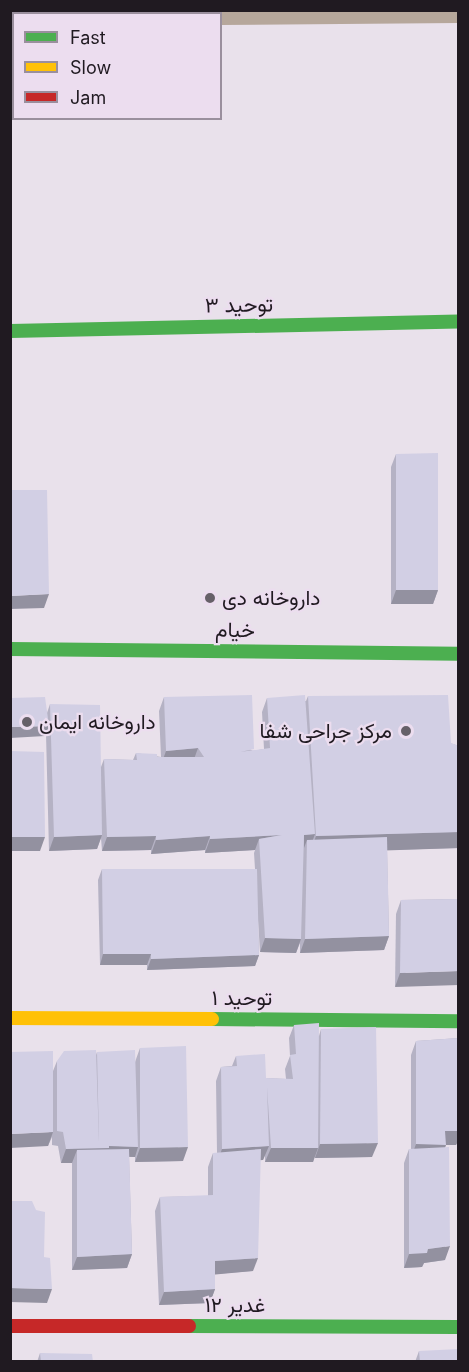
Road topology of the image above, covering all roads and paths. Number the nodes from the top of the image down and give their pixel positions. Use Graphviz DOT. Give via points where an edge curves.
graph roads {
  1 [pos="459,12"];
  2 [pos="222,14"];
  3 [pos="459,322"];
  4 [pos="16,331"];
  5 [pos="10,649"];
  6 [pos="459,654"];
  7 [pos="17,1018"];
  8 [pos="459,1021"];
  9 [pos="10,1326"];
  10 [pos="459,1327"];
  1 -- 2 [label="street"];
  3 -- 4 [label="street, توحید ۳"];
  5 -- 6 [label="street, خیام"];
  7 -- 8 [label="street, توحید ۱"];
  9 -- 10 [label="street, غدیر ۱۲"];
}
